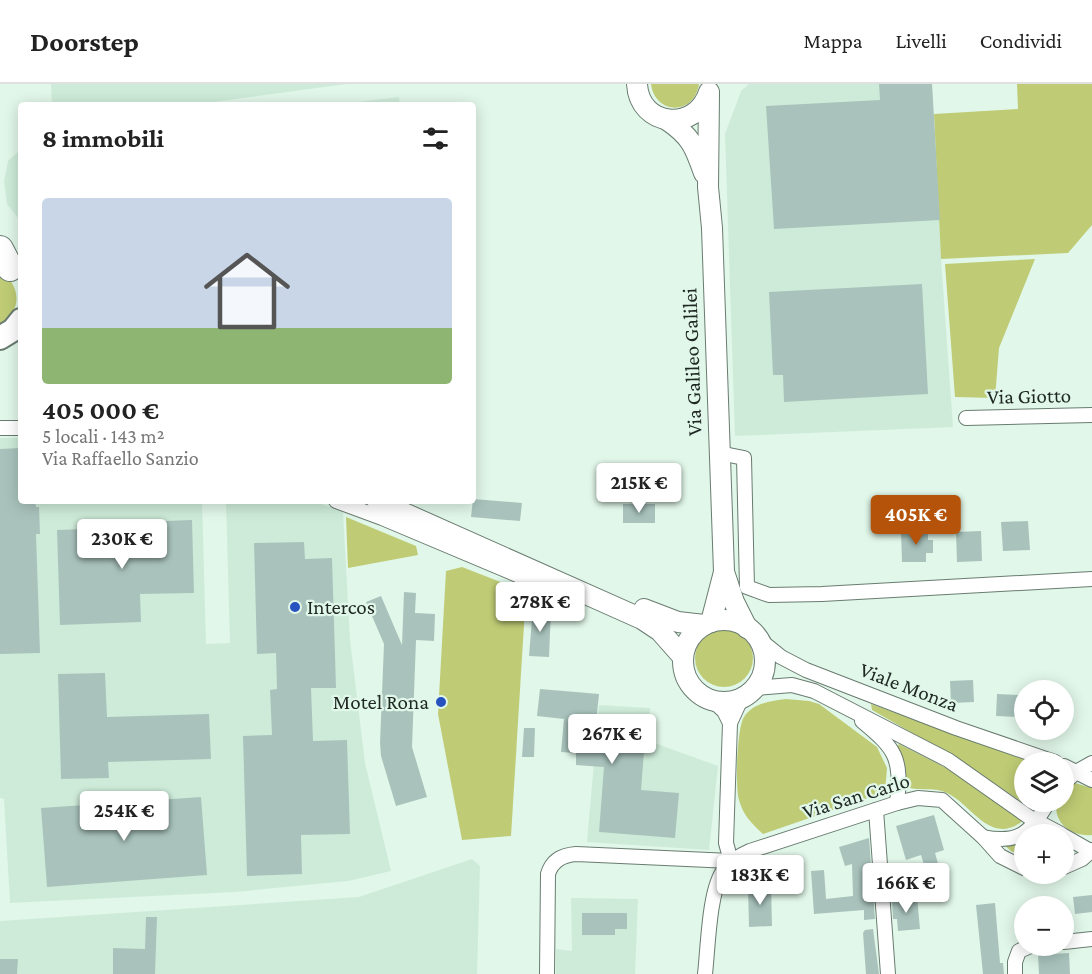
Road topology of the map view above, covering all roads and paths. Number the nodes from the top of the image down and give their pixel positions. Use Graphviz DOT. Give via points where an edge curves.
graph roads {
  1 [pos="637,84"];
  2 [pos="711,88"];
  3 [pos="668,120"];
  4 [pos="708,187"];
  5 [pos="18,324"];
  6 [pos="7,338"];
  7 [pos="1092,415"];
  8 [pos="966,418"];
  9 [pos="0,428"];
  10 [pos="18,428"];
  11 [pos="719,453"];
  12 [pos="344,504"];
  13 [pos="384,504"];
  14 [pos="406,504"];
  15 [pos="724,572"];
  16 [pos="1092,579"];
  17 [pos="708,624"];
  18 [pos="751,632"];
  19 [pos="683,661"];
  20 [pos="748,693"];
  21 [pos="711,699"];
  22 [pos="844,706"];
  23 [pos="730,723"];
  24 [pos="1026,752"];
  25 [pos="1092,764"];
  26 [pos="1074,768"];
  27 [pos="1074,771"];
  28 [pos="1092,780"];
  29 [pos="897,803"];
  30 [pos="876,810"];
  31 [pos="1043,812"];
  32 [pos="1038,821"];
  33 [pos="1043,824"];
  34 [pos="983,837"];
  35 [pos="1074,841"];
  36 [pos="1092,851"];
  37 [pos="732,861"];
  38 [pos="1014,863"];
  39 [pos="1074,863"];
  40 [pos="1092,939"];
  41 [pos="1074,941"];
  42 [pos="1017,956"];
  43 [pos="547,974"];
  44 [pos="705,974"];
  45 [pos="888,974"];
  46 [pos="1016,974"];
  1 -- 3 [label="street, Via Galileo Galilei" via="645,106"];
  2 -- 3 [label="street" via="704,104 688,117"];
  2 -- 4 [label="street, Via Galileo Galilei"];
  3 -- 4 [label="street, Via Galileo Galilei" via="696,148"];
  4 -- 11 [label="street, Via Galileo Galilei"];
  5 -- 6 [label="main road"];
  7 -- 8 [label="street, Via Giotto"];
  9 -- 10 [label="street"];
  11 -- 15 [label="street, Via Galileo Galilei"];
  11 -- 16 [label="street" via="744,458 747,587 768,595"];
  12 -- 19 [label="street" via="636,626"];
  13 -- 19 [label="street" via="642,619 664,635"];
  14 -- 17 [label="street" via="659,616 683,624"];
  15 -- 17 [label="street, Via Galileo Galilei"];
  15 -- 18 [label="street, Via Galileo Galilei" via="734,602"];
  17 -- 18 [label="street" via="730,621"];
  17 -- 19 [label="street" via="690,638"];
  18 -- 20 [label="street" via="762,647 764,661 761,676"];
  18 -- 24 [label="street, Viale Monza" via="781,657 806,670"];
  19 -- 21 [label="street" via="692,686"];
  20 -- 21 [label="street" via="729,701"];
  20 -- 22 [label="street, Viale Monza" via="782,685 799,686"];
  20 -- 23 [label="street"];
  21 -- 23 [label="street"];
  22 -- 29 [label="street" via="894,753 899,772"];
  22 -- 32 [label="street, Viale Monza" via="948,760"];
  23 -- 37 [label="street" via="726,843"];
  25 -- 26 [label="street"];
  27 -- 28 [label="street"];
  29 -- 30 [label="street, Via San Carlo"];
  29 -- 34 [label="street, Via San Carlo" via="938,798"];
  30 -- 37 [label="street, Via San Carlo" via="750,851"];
  30 -- 45 [label="street"];
  31 -- 32 [label="street"];
  32 -- 33 [label="street, Viale Monza"];
  32 -- 34 [label="street" via="1011,838"];
  34 -- 38 [label="street, Via San Carlo" via="1000,856"];
  35 -- 36 [label="street, Viale Monza"];
  36 -- 39 [label="street"];
  37 -- 43 [label="street" via="576,854 561,857 548,874"];
  37 -- 44 [label="street" via="717,885"];
  40 -- 41 [label="street"];
  42 -- 46 [label="street"];
}
